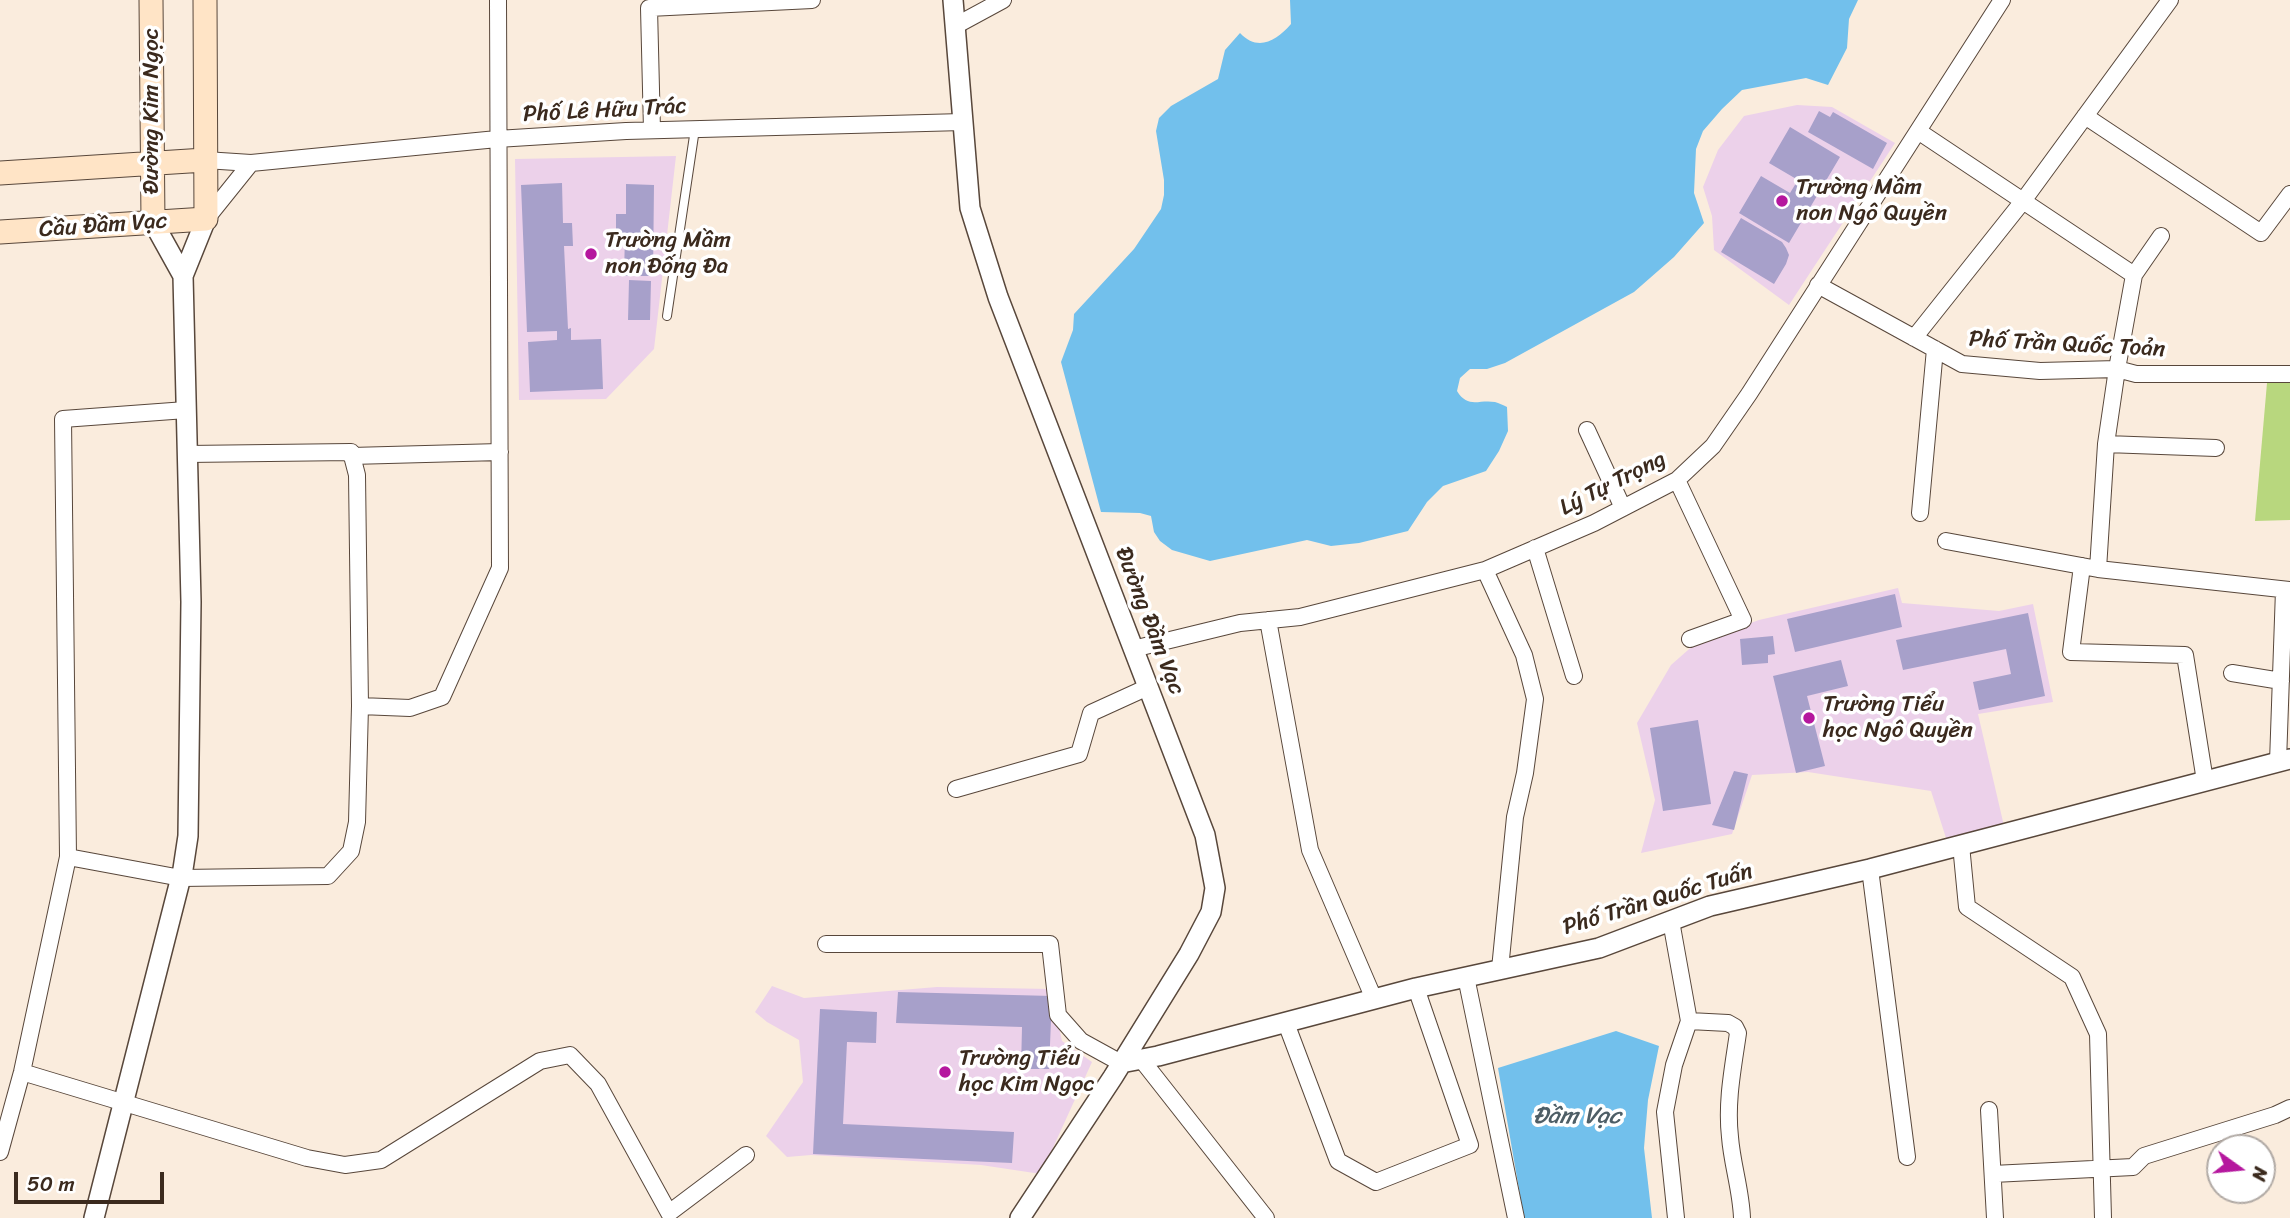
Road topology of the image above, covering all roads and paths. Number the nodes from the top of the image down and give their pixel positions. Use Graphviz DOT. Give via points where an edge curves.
graph roads {
  1 [pos="151,0"];
  2 [pos="205,0"];
  3 [pos="498,0"];
  4 [pos="811,0"];
  5 [pos="953,0"];
  6 [pos="1003,0"];
  7 [pos="2002,0"];
  8 [pos="2170,0"];
  9 [pos="955,26"];
  10 [pos="2085,116"];
  11 [pos="963,122"];
  12 [pos="695,129"];
  13 [pos="652,130"];
  14 [pos="1918,131"];
  15 [pos="498,139"];
  16 [pos="205,160"];
  17 [pos="153,163"];
  18 [pos="251,163"];
  19 [pos="0,173"];
  20 [pos="2290,194"];
  21 [pos="2023,201"];
  22 [pos="206,219"];
  23 [pos="153,222"];
  24 [pos="0,232"];
  25 [pos="2161,236"];
  26 [pos="2134,275"];
  27 [pos="183,276"];
  28 [pos="1818,285"];
  29 [pos="667,316"];
  30 [pos="1914,338"];
  31 [pos="1935,349"];
  32 [pos="2117,369"];
  33 [pos="2290,374"];
  34 [pos="186,410"];
  35 [pos="1587,430"];
  36 [pos="2106,443"];
  37 [pos="2216,448"];
  38 [pos="500,452"];
  39 [pos="187,454"];
  40 [pos="351,456"];
  41 [pos="1677,480"];
  42 [pos="1623,508"];
  43 [pos="1920,513"];
  44 [pos="1946,541"];
  45 [pos="1535,548"];
  46 [pos="2090,568"];
  47 [pos="1485,569"];
  48 [pos="2287,590"];
  49 [pos="1268,620"];
  50 [pos="1690,639"];
  51 [pos="1133,649"];
  52 [pos="2232,673"];
  53 [pos="1574,676"];
  54 [pos="2281,681"];
  55 [pos="1148,687"];
  56 [pos="360,706"];
  57 [pos="2284,761"];
  58 [pos="2205,781"];
  59 [pos="956,789"];
  60 [pos="1961,845"];
  61 [pos="68,856"];
  62 [pos="1870,869"];
  63 [pos="181,878"];
  64 [pos="1671,921"];
  65 [pos="826,944"];
  66 [pos="1500,970"];
  67 [pos="1466,977"];
  68 [pos="1416,988"];
  69 [pos="1374,999"];
  70 [pos="1689,1021"];
  71 [pos="1286,1023"];
  72 [pos="1131,1061"];
  73 [pos="22,1072"];
  74 [pos="125,1104"];
  75 [pos="2290,1108"];
  76 [pos="1989,1110"];
  77 [pos="0,1152"];
  78 [pos="746,1155"];
  79 [pos="1907,1157"];
  80 [pos="2102,1169"];
  81 [pos="1993,1174"];
  82 [pos="94,1218"];
  83 [pos="1020,1218"];
  84 [pos="1266,1218"];
  85 [pos="1516,1218"];
  86 [pos="1676,1218"];
  87 [pos="1742,1218"];
  88 [pos="1995,1218"];
  89 [pos="2103,1218"];
  1 -- 17 [label="main road, Đường Kim Ngọc"];
  2 -- 16 [label="main road"];
  3 -- 15 [label="street"];
  4 -- 13 [label="street" via="649,8"];
  5 -- 9 [label="street, Đường Đầm Vạc"];
  6 -- 9 [label="street"];
  7 -- 14 [label="street, Lý Tự Trọng"];
  8 -- 10 [label="street"];
  9 -- 11 [label="street, Đường Đầm Vạc"];
  10 -- 20 [label="street" via="2261,233"];
  10 -- 21 [label="street"];
  11 -- 12 [label="street, Phố Lê Hữu Trác"];
  11 -- 51 [label="street, Đường Đầm Vạc" via="970,208 994,285"];
  12 -- 13 [label="street, Phố Lê Hữu Trác"];
  12 -- 29 [label="lane"];
  13 -- 15 [label="street, Phố Lê Hữu Trác"];
  14 -- 21 [label="street"];
  14 -- 28 [label="street, Lý Tự Trọng"];
  15 -- 18 [label="street, Phố Lê Hữu Trác"];
  15 -- 38 [label="street"];
  16 -- 17 [label="main road"];
  16 -- 18 [label="street, Phố Lê Hữu Trác"];
  16 -- 22 [label="main road"];
  17 -- 19 [label="main road"];
  17 -- 23 [label="main road, Đường Kim Ngọc"];
  18 -- 22 [label="street"];
  21 -- 26 [label="street"];
  21 -- 30 [label="street"];
  22 -- 23 [label="main road, Cầu Đầm Vạc"];
  22 -- 27 [label="street"];
  23 -- 24 [label="main road, Cầu Đầm Vạc"];
  23 -- 27 [label="street"];
  25 -- 26 [label="street"];
  26 -- 32 [label="street"];
  27 -- 34 [label="street"];
  28 -- 30 [label="street, Phố Trần Quốc Toản"];
  28 -- 41 [label="street, Lý Tự Trọng" via="1713,446"];
  30 -- 31 [label="street, Phố Trần Quốc Toản"];
  31 -- 32 [label="street, Phố Trần Quốc Toản" via="1962,364"];
  31 -- 43 [label="street"];
  32 -- 33 [label="street, Phố Trần Quốc Toản" via="2136,374"];
  32 -- 36 [label="street"];
  34 -- 39 [label="street"];
  34 -- 61 [label="street" via="63,419"];
  35 -- 42 [label="street"];
  36 -- 37 [label="street"];
  36 -- 46 [label="street"];
  38 -- 40 [label="street"];
  38 -- 56 [label="street" via="500,568 442,697 410,708"];
  39 -- 40 [label="street" via="329,451 351,452"];
  39 -- 63 [label="street" via="191,601 188,836"];
  40 -- 56 [label="street" via="357,475"];
  41 -- 42 [label="street, Lý Tự Trọng"];
  41 -- 50 [label="street" via="1744,620"];
  42 -- 45 [label="street, Lý Tự Trọng"];
  44 -- 46 [label="street"];
  45 -- 47 [label="street, Lý Tự Trọng"];
  45 -- 53 [label="street"];
  46 -- 48 [label="street"];
  46 -- 58 [label="street" via="2071,652 2185,655"];
  47 -- 49 [label="street, Lý Tự Trọng" via="1300,617"];
  47 -- 66 [label="street" via="1524,655 1535,699 1515,817"];
  48 -- 54 [label="street"];
  49 -- 51 [label="street, Lý Tự Trọng"];
  49 -- 69 [label="street" via="1310,850"];
  51 -- 55 [label="street, Đường Đầm Vạc"];
  52 -- 54 [label="street"];
  54 -- 57 [label="street"];
  55 -- 59 [label="street" via="1091,713 1079,754"];
  55 -- 72 [label="street, Đường Đầm Vạc" via="1205,835 1215,888 1211,912"];
  56 -- 63 [label="street" via="357,822 351,851 328,876"];
  57 -- 58 [label="street, Phố Trần Quốc Tuấn"];
  58 -- 60 [label="street, Phố Trần Quốc Tuấn"];
  60 -- 62 [label="street, Phố Trần Quốc Tuấn"];
  60 -- 80 [label="street" via="1967,907 2072,977 2098,1034"];
  61 -- 63 [label="street"];
  61 -- 73 [label="street"];
  62 -- 64 [label="street, Phố Trần Quốc Tuấn" via="1710,906"];
  62 -- 79 [label="street"];
  63 -- 74 [label="street"];
  64 -- 66 [label="street, Phố Trần Quốc Tuấn" via="1599,948"];
  64 -- 70 [label="street"];
  65 -- 72 [label="street" via="1051,944 1058,1015 1082,1041"];
  66 -- 67 [label="street, Phố Trần Quốc Tuấn"];
  67 -- 68 [label="street, Phố Trần Quốc Tuấn"];
  67 -- 85 [label="street"];
  68 -- 69 [label="street, Phố Trần Quốc Tuấn"];
  68 -- 71 [label="street" via="1470,1145 1376,1182 1338,1161"];
  69 -- 71 [label="street, Phố Trần Quốc Tuấn"];
  70 -- 86 [label="street" via="1665,1112"];
  70 -- 87 [label="street" via="1728,1023 1738,1033 1728,1097"];
  71 -- 72 [label="street, Phố Trần Quốc Tuấn"];
  72 -- 83 [label="street, Đường Đầm Vạc"];
  72 -- 84 [label="street"];
  73 -- 74 [label="street"];
  73 -- 77 [label="street"];
  74 -- 78 [label="street" via="345,1165 381,1160 540,1061 570,1055 598,1084 669,1213"];
  74 -- 82 [label="street"];
  75 -- 80 [label="street" via="2144,1156 2133,1167"];
  76 -- 81 [label="street"];
  80 -- 81 [label="street"];
  80 -- 89 [label="street"];
  81 -- 88 [label="street"];
}
